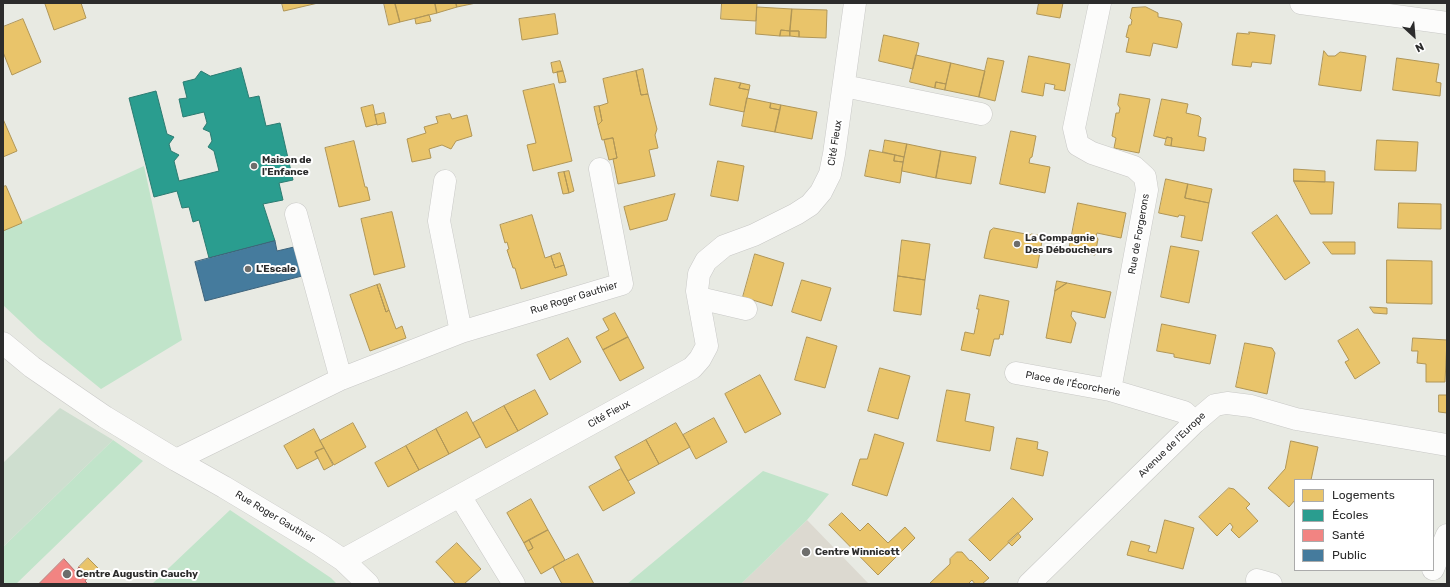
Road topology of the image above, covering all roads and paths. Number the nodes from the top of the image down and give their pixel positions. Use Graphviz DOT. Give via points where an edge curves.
graph roads {
  1 [pos="855,3"];
  2 [pos="1100,3"];
  3 [pos="1301,3"];
  4 [pos="1447,23"];
  5 [pos="844,86"];
  6 [pos="981,114"];
  7 [pos="600,169"];
  8 [pos="445,181"];
  9 [pos="296,214"];
  10 [pos="699,298"];
  11 [pos="746,309"];
  12 [pos="461,332"];
  13 [pos="3,343"];
  14 [pos="1016,373"];
  15 [pos="341,379"];
  16 [pos="1110,390"];
  17 [pos="1195,422"];
  18 [pos="1447,445"];
  19 [pos="176,460"];
  20 [pos="460,496"];
  21 [pos="1447,535"];
  22 [pos="343,560"];
  23 [pos="1434,567"];
  24 [pos="1432,571"];
  25 [pos="368,584"];
  26 [pos="514,584"];
  27 [pos="1029,584"];
  28 [pos="1424,584"];
  1 -- 5 [label="street, Cité Fieux"];
  2 -- 16 [label="street, Rue de Forgerons" via="1074,128 1078,145 1092,153 1134,167 1144,177 1147,190"];
  3 -- 4 [label="street"];
  5 -- 6 [label="street"];
  5 -- 10 [label="street, Cité Fieux" via="830,174 821,192 810,205 796,214 754,235 724,246 706,261 699,274"];
  7 -- 12 [label="street, Rue Roger Gauthier" via="622,284"];
  8 -- 12 [label="street" via="439,221"];
  9 -- 15 [label="street"];
  10 -- 11 [label="street"];
  10 -- 20 [label="street, Cité Fieux" via="707,346 692,368"];
  12 -- 15 [label="street, Rue Roger Gauthier"];
  13 -- 19 [label="street, Rue Roger Gauthier" via="32,367 100,414"];
  14 -- 16 [label="street, Place de l'Écorcherie"];
  15 -- 19 [label="street, Rue Roger Gauthier"];
  16 -- 17 [label="street, Place de l'Écorcherie" via="1184,412"];
  17 -- 18 [label="street, Avenue de l'Europe" via="1215,405 1227,403 1251,406 1296,419"];
  17 -- 27 [label="street, Avenue de l'Europe"];
  19 -- 22 [label="street, Rue Roger Gauthier" via="259,507"];
  20 -- 22 [label="street, Cité Fieux"];
  20 -- 26 [label="street"];
  21 -- 23 [label="street"];
  22 -- 25 [label="street, Rue Roger Gauthier"];
  24 -- 28 [label="street"];
}
